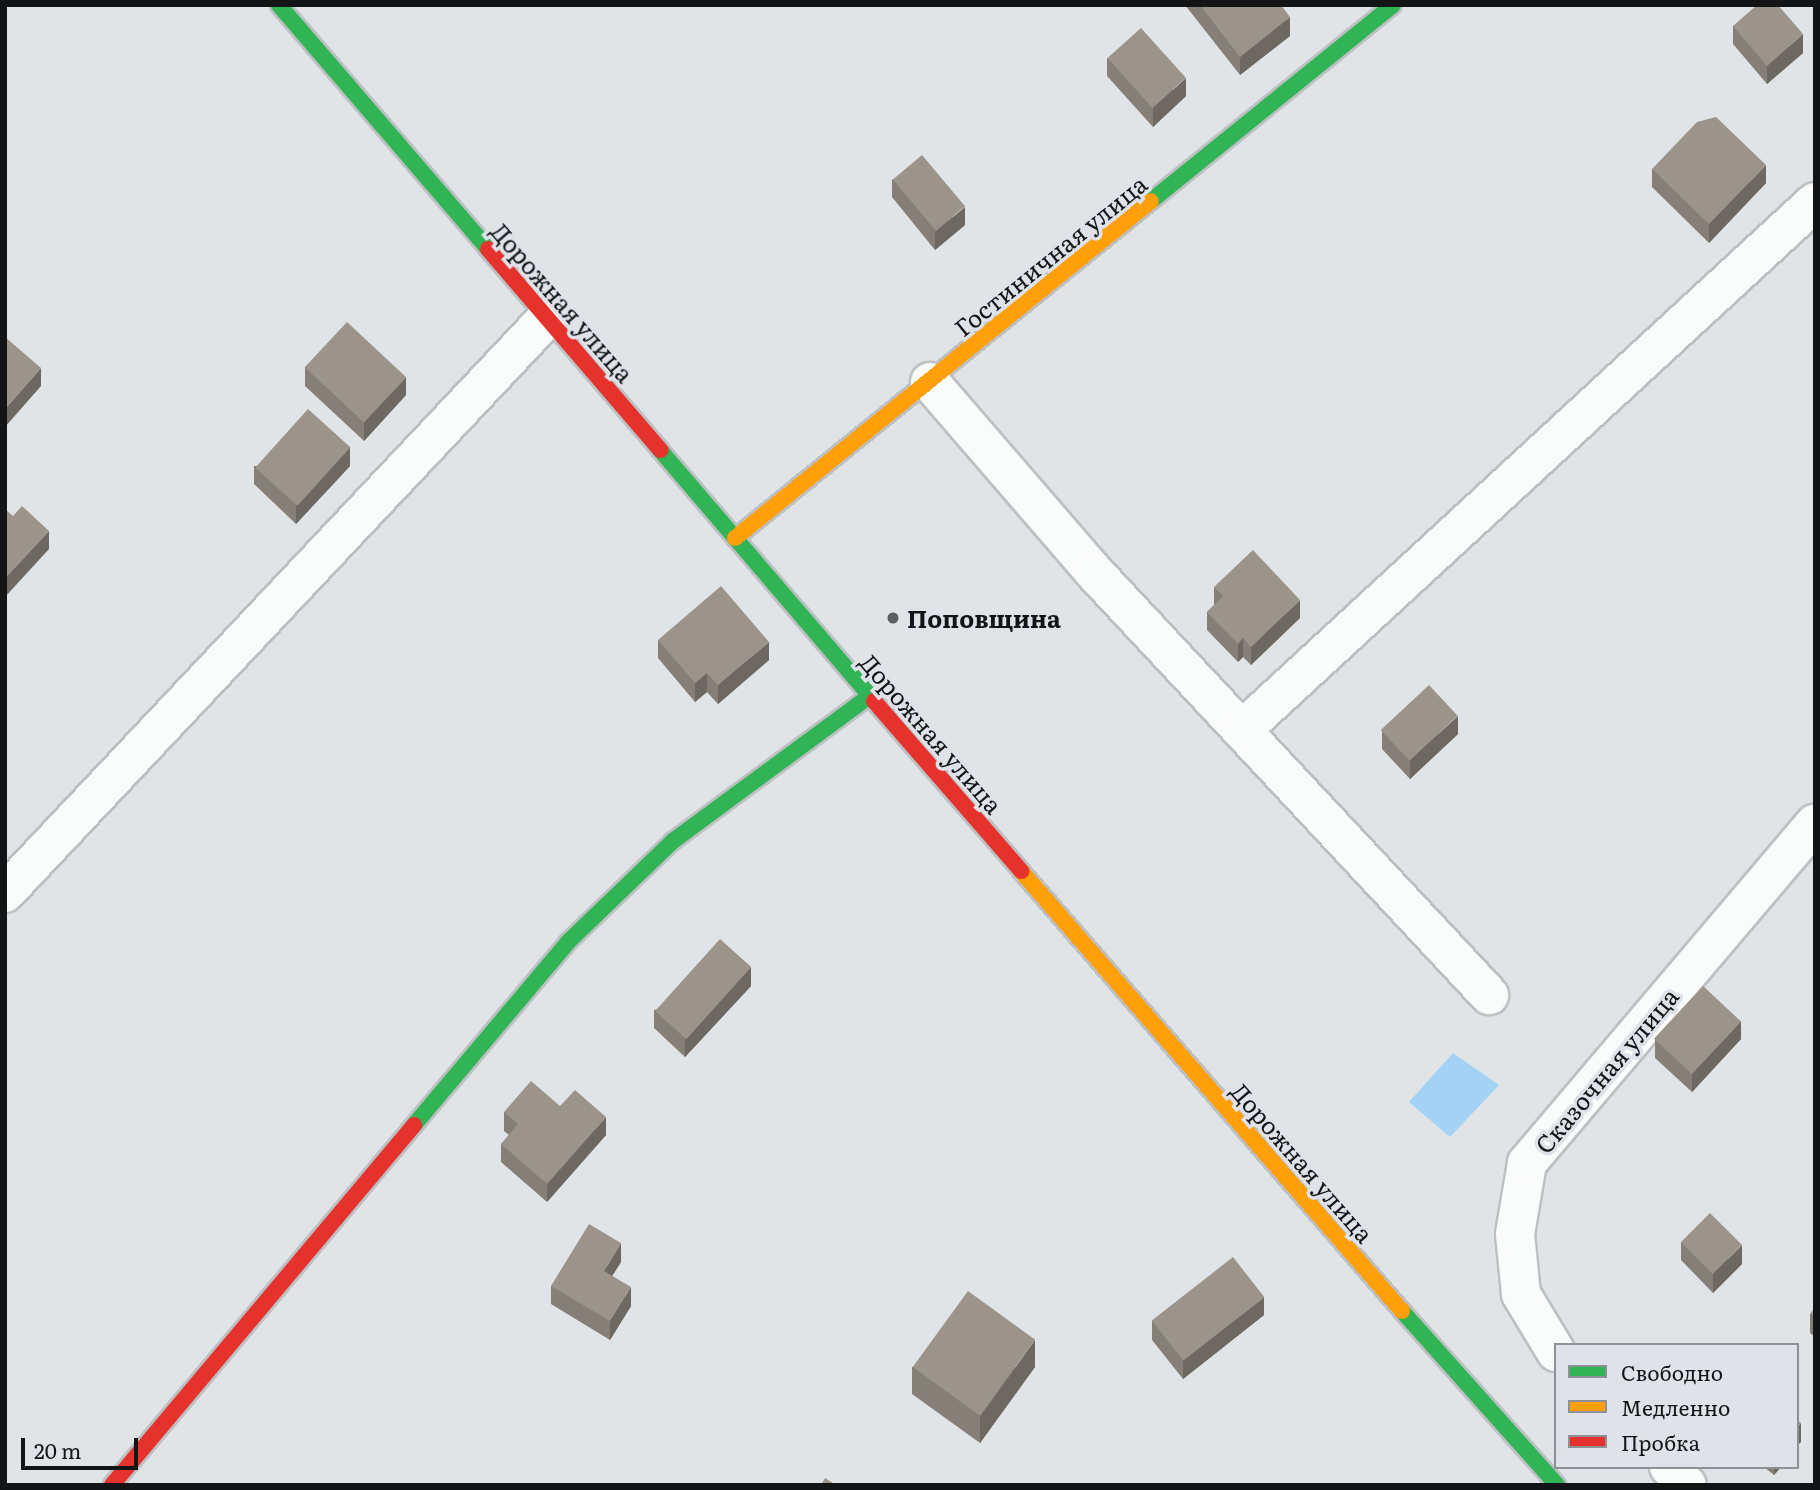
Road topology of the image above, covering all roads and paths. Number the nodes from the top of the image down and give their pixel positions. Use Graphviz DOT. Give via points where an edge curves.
graph roads {
  1 [pos="279,5"];
  2 [pos="1393,5"];
  3 [pos="1815,202"];
  4 [pos="547,318"];
  5 [pos="930,382"];
  6 [pos="735,538"];
  7 [pos="870,696"];
  8 [pos="1242,730"];
  9 [pos="1815,824"];
  10 [pos="5,893"];
  11 [pos="1489,995"];
  12 [pos="1554,1349"];
  13 [pos="1671,1469"];
  14 [pos="112,1485"];
  15 [pos="1557,1485"];
  16 [pos="1687,1485"];
  1 -- 4 [label="main road, Дорожная улица"];
  2 -- 5 [label="main road, Гостиничная улица"];
  3 -- 8 [label="street"];
  4 -- 6 [label="main road, Дорожная улица"];
  4 -- 10 [label="street"];
  5 -- 6 [label="main road, Гостиничная улица"];
  5 -- 8 [label="street" via="1094,572"];
  6 -- 7 [label="main road, Дорожная улица"];
  7 -- 14 [label="main road" via="673,841 568,942"];
  7 -- 15 [label="main road, Дорожная улица"];
  8 -- 11 [label="street"];
  9 -- 12 [label="street, Сказочная улица" via="1527,1163 1515,1234 1521,1294"];
  13 -- 16 [label="street"];
}
